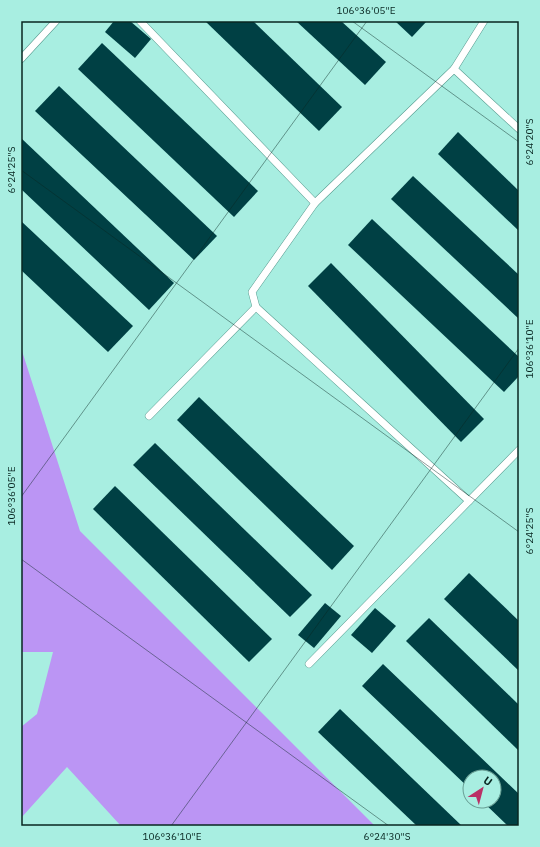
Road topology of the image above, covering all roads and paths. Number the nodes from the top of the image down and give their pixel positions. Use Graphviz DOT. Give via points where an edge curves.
graph roads {
  1 [pos="56,21"];
  2 [pos="140,21"];
  3 [pos="484,21"];
  4 [pos="21,60"];
  5 [pos="454,68"];
  6 [pos="519,129"];
  7 [pos="315,203"];
  8 [pos="256,307"];
  9 [pos="150,416"];
  10 [pos="519,450"];
  11 [pos="469,501"];
  12 [pos="309,664"];
  1 -- 4 [label="lane"];
  2 -- 7 [label="lane"];
  3 -- 5 [label="lane"];
  5 -- 6 [label="lane"];
  5 -- 7 [label="lane"];
  7 -- 8 [label="lane" via="252,292"];
  8 -- 9 [label="lane"];
  8 -- 11 [label="lane"];
  10 -- 11 [label="lane"];
  11 -- 12 [label="lane"];
}
